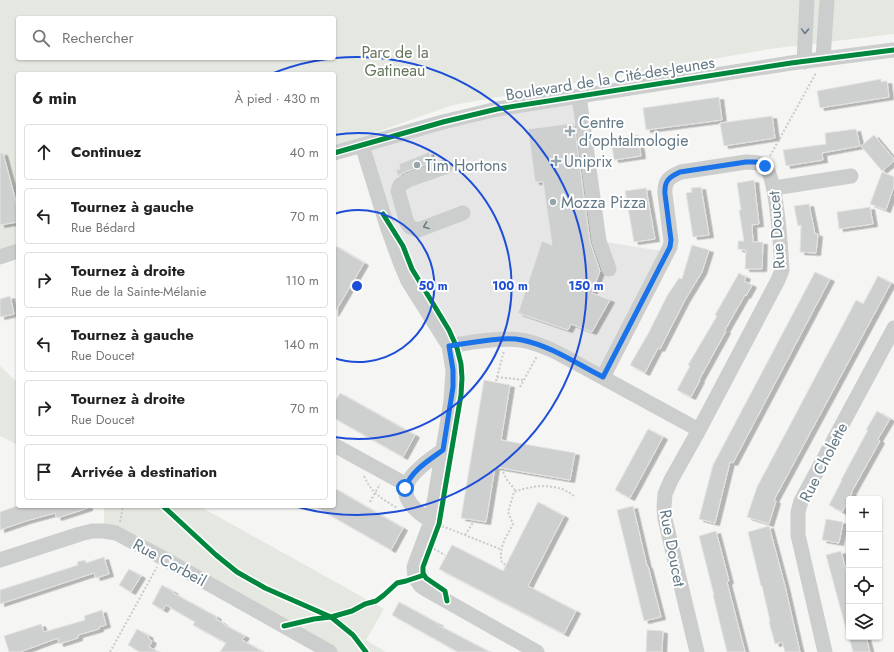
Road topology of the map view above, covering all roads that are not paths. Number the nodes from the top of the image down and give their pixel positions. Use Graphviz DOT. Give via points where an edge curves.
graph roads {
  1 [pos="807,0"];
  2 [pos="827,0"];
  3 [pos="894,50"];
  4 [pos="823,59"];
  5 [pos="804,62"];
  6 [pos="579,96"];
  7 [pos="362,145"];
  8 [pos="336,152"];
  9 [pos="445,167"];
  10 [pos="851,176"];
  11 [pos="774,188"];
  12 [pos="463,213"];
  13 [pos="16,252"];
  14 [pos="0,257"];
  15 [pos="609,269"];
  16 [pos="894,328"];
  17 [pos="449,346"];
  18 [pos="890,346"];
  19 [pos="603,377"];
  20 [pos="699,430"];
  21 [pos="336,446"];
  22 [pos="443,450"];
  23 [pos="407,485"];
  24 [pos="437,525"];
  25 [pos="0,560"];
  26 [pos="330,652"];
  27 [pos="537,652"];
  28 [pos="697,652"];
  29 [pos="825,652"];
  1 -- 5 [label="street, one-way"];
  2 -- 4 [label="street"];
  3 -- 4 [label="street, Boulevard de la Cité-des-Jeunes"];
  4 -- 5 [label="street, Boulevard de la Cité-des-Jeunes"];
  5 -- 6 [label="street, Boulevard de la Cité-des-Jeunes"];
  6 -- 7 [label="street, Boulevard de la Cité-des-Jeunes" via="497,109"];
  6 -- 15 [label="street" via="599,241"];
  7 -- 8 [label="street, Boulevard de la Cité-des-Jeunes"];
  7 -- 17 [label="street" via="388,229 408,281"];
  12 -- 9 [label="street, one-way" via="418,230 410,228 407,223 398,191 400,185"];
  10 -- 11 [label="street"];
  11 -- 19 [label="street, Rue Doucet" via="765,166 756,162 680,172 668,180 664,186 670,247"];
  11 -- 20 [label="street, Rue Doucet" via="782,270"];
  13 -- 14 [label="street"];
  16 -- 18 [label="street, Rue Cholette"];
  17 -- 19 [label="street" via="500,339 521,340 556,352"];
  17 -- 22 [label="street" via="453,387"];
  18 -- 29 [label="street, Rue Cholette" via="801,501 798,512 798,535"];
  19 -- 20 [label="street"];
  20 -- 28 [label="street, Rue Doucet" via="671,480 665,494 664,507"];
  21 -- 23 [label="street"];
  22 -- 23 [label="street" via="419,467"];
  22 -- 24 [label="street"];
  23 -- 24 [label="street" via="405,494 409,503"];
  24 -- 27 [label="street" via="414,567 417,581 427,590"];
  25 -- 26 [label="street, Rue Corbeil" via="80,534 104,531 116,533"];
}
